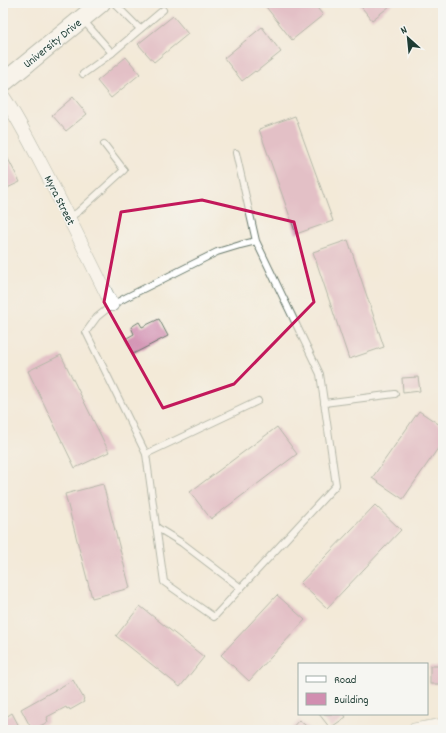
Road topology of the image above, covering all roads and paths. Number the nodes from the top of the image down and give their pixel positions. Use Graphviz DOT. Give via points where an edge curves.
graph roads {
  1 [pos="101,3"];
  2 [pos="114,3"];
  3 [pos="163,10"];
  4 [pos="82,19"];
  5 [pos="140,29"];
  6 [pos="112,53"];
  7 [pos="83,74"];
  8 [pos="3,83"];
  9 [pos="3,96"];
  10 [pos="104,144"];
  11 [pos="236,153"];
  12 [pos="70,218"];
  13 [pos="256,240"];
  14 [pos="112,305"];
  15 [pos="395,394"];
  16 [pos="258,401"];
  17 [pos="324,403"];
  18 [pos="146,454"];
  19 [pos="156,527"];
  20 [pos="241,588"];
  21 [pos="443,725"];
  22 [pos="414,730"];
  1 -- 4 [label="main road, University Drive"];
  2 -- 5 [label="lane"];
  3 -- 5 [label="lane"];
  4 -- 6 [label="lane"];
  4 -- 8 [label="main road, University Drive"];
  5 -- 6 [label="lane"];
  6 -- 7 [label="lane"];
  9 -- 12 [label="street, Myra Street"];
  10 -- 12 [label="lane" via="124,170"];
  11 -- 13 [label="lane"];
  12 -- 14 [label="street, Myra Street"];
  13 -- 14 [label="lane" via="217,252"];
  13 -- 17 [label="lane" via="320,374"];
  14 -- 18 [label="lane" via="97,317 86,332"];
  15 -- 17 [label="lane"];
  16 -- 18 [label="lane"];
  17 -- 20 [label="lane" via="336,485"];
  18 -- 19 [label="lane"];
  19 -- 20 [label="lane" via="182,543"];
  19 -- 20 [label="lane" via="164,582 214,617"];
  21 -- 22 [label="street"];
}
